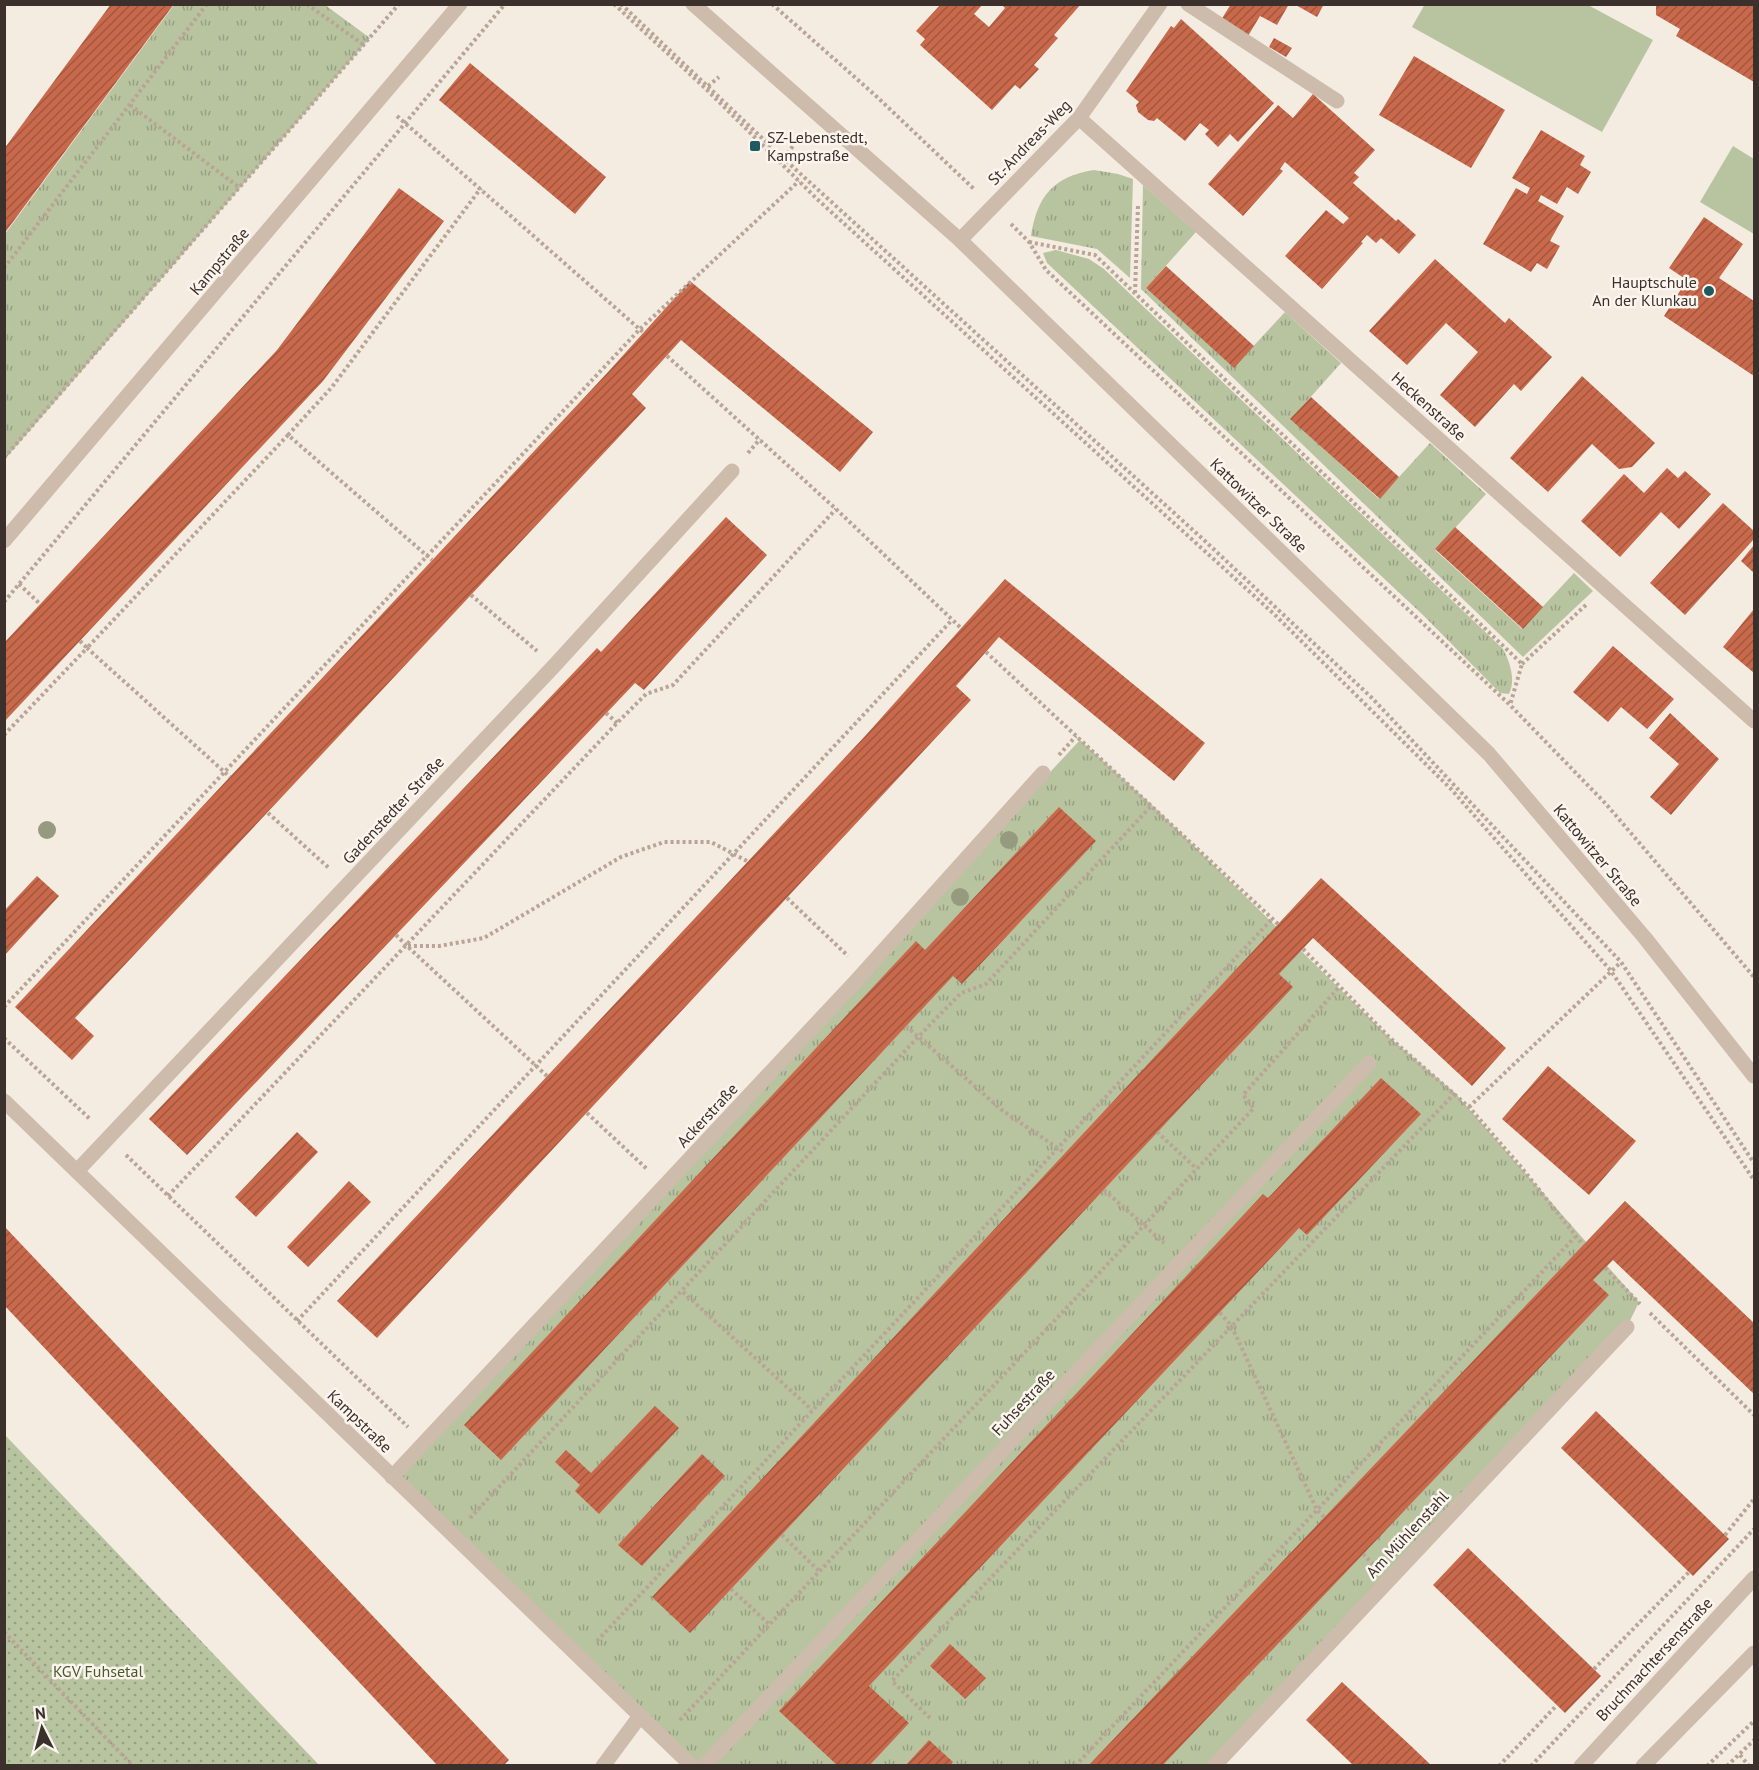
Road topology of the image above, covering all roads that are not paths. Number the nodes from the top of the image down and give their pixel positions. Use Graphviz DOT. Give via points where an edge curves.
graph roads {
  1 [pos="460,4"];
  2 [pos="693,4"];
  3 [pos="1160,4"];
  4 [pos="1188,4"];
  5 [pos="1337,101"];
  6 [pos="1079,118"];
  7 [pos="960,240"];
  8 [pos="732,471"];
  9 [pos="4,541"];
  10 [pos="1755,721"];
  11 [pos="1043,773"];
  12 [pos="1369,1064"];
  13 [pos="1755,1076"];
  14 [pos="4,1101"];
  15 [pos="77,1171"];
  16 [pos="1627,1328"];
  17 [pos="392,1477"];
  18 [pos="1755,1578"];
  19 [pos="1755,1653"];
  20 [pos="640,1716"];
  21 [pos="603,1766"];
  22 [pos="692,1766"];
  23 [pos="704,1766"];
  24 [pos="1214,1766"];
  25 [pos="1581,1766"];
  26 [pos="1643,1766"];
  1 -- 9 [label="street, Kampstraße"];
  2 -- 7 [label="street, Kattowitzer Straße"];
  3 -- 6 [label="street, St.-Andreas-Weg"];
  4 -- 5 [label="street"];
  6 -- 7 [label="street, St.-Andreas-Weg"];
  6 -- 10 [label="street, Heckenstraße"];
  7 -- 13 [label="street, Kattowitzer Straße" via="1489,754 1645,938"];
  8 -- 15 [label="street, Gadenstedter Straße" via="554,666"];
  11 -- 17 [label="street, Ackerstraße" via="865,971"];
  12 -- 23 [label="street, Fuhsestraße"];
  14 -- 15 [label="street, Kampstraße"];
  15 -- 17 [label="street, Kampstraße"];
  16 -- 24 [label="street, Am Mühlenstahl"];
  17 -- 20 [label="street, Kampstraße"];
  18 -- 25 [label="street, Bruchmachtersenstraße"];
  19 -- 26 [label="street"];
  20 -- 21 [label="street"];
  20 -- 22 [label="street, Kampstraße"];
}
